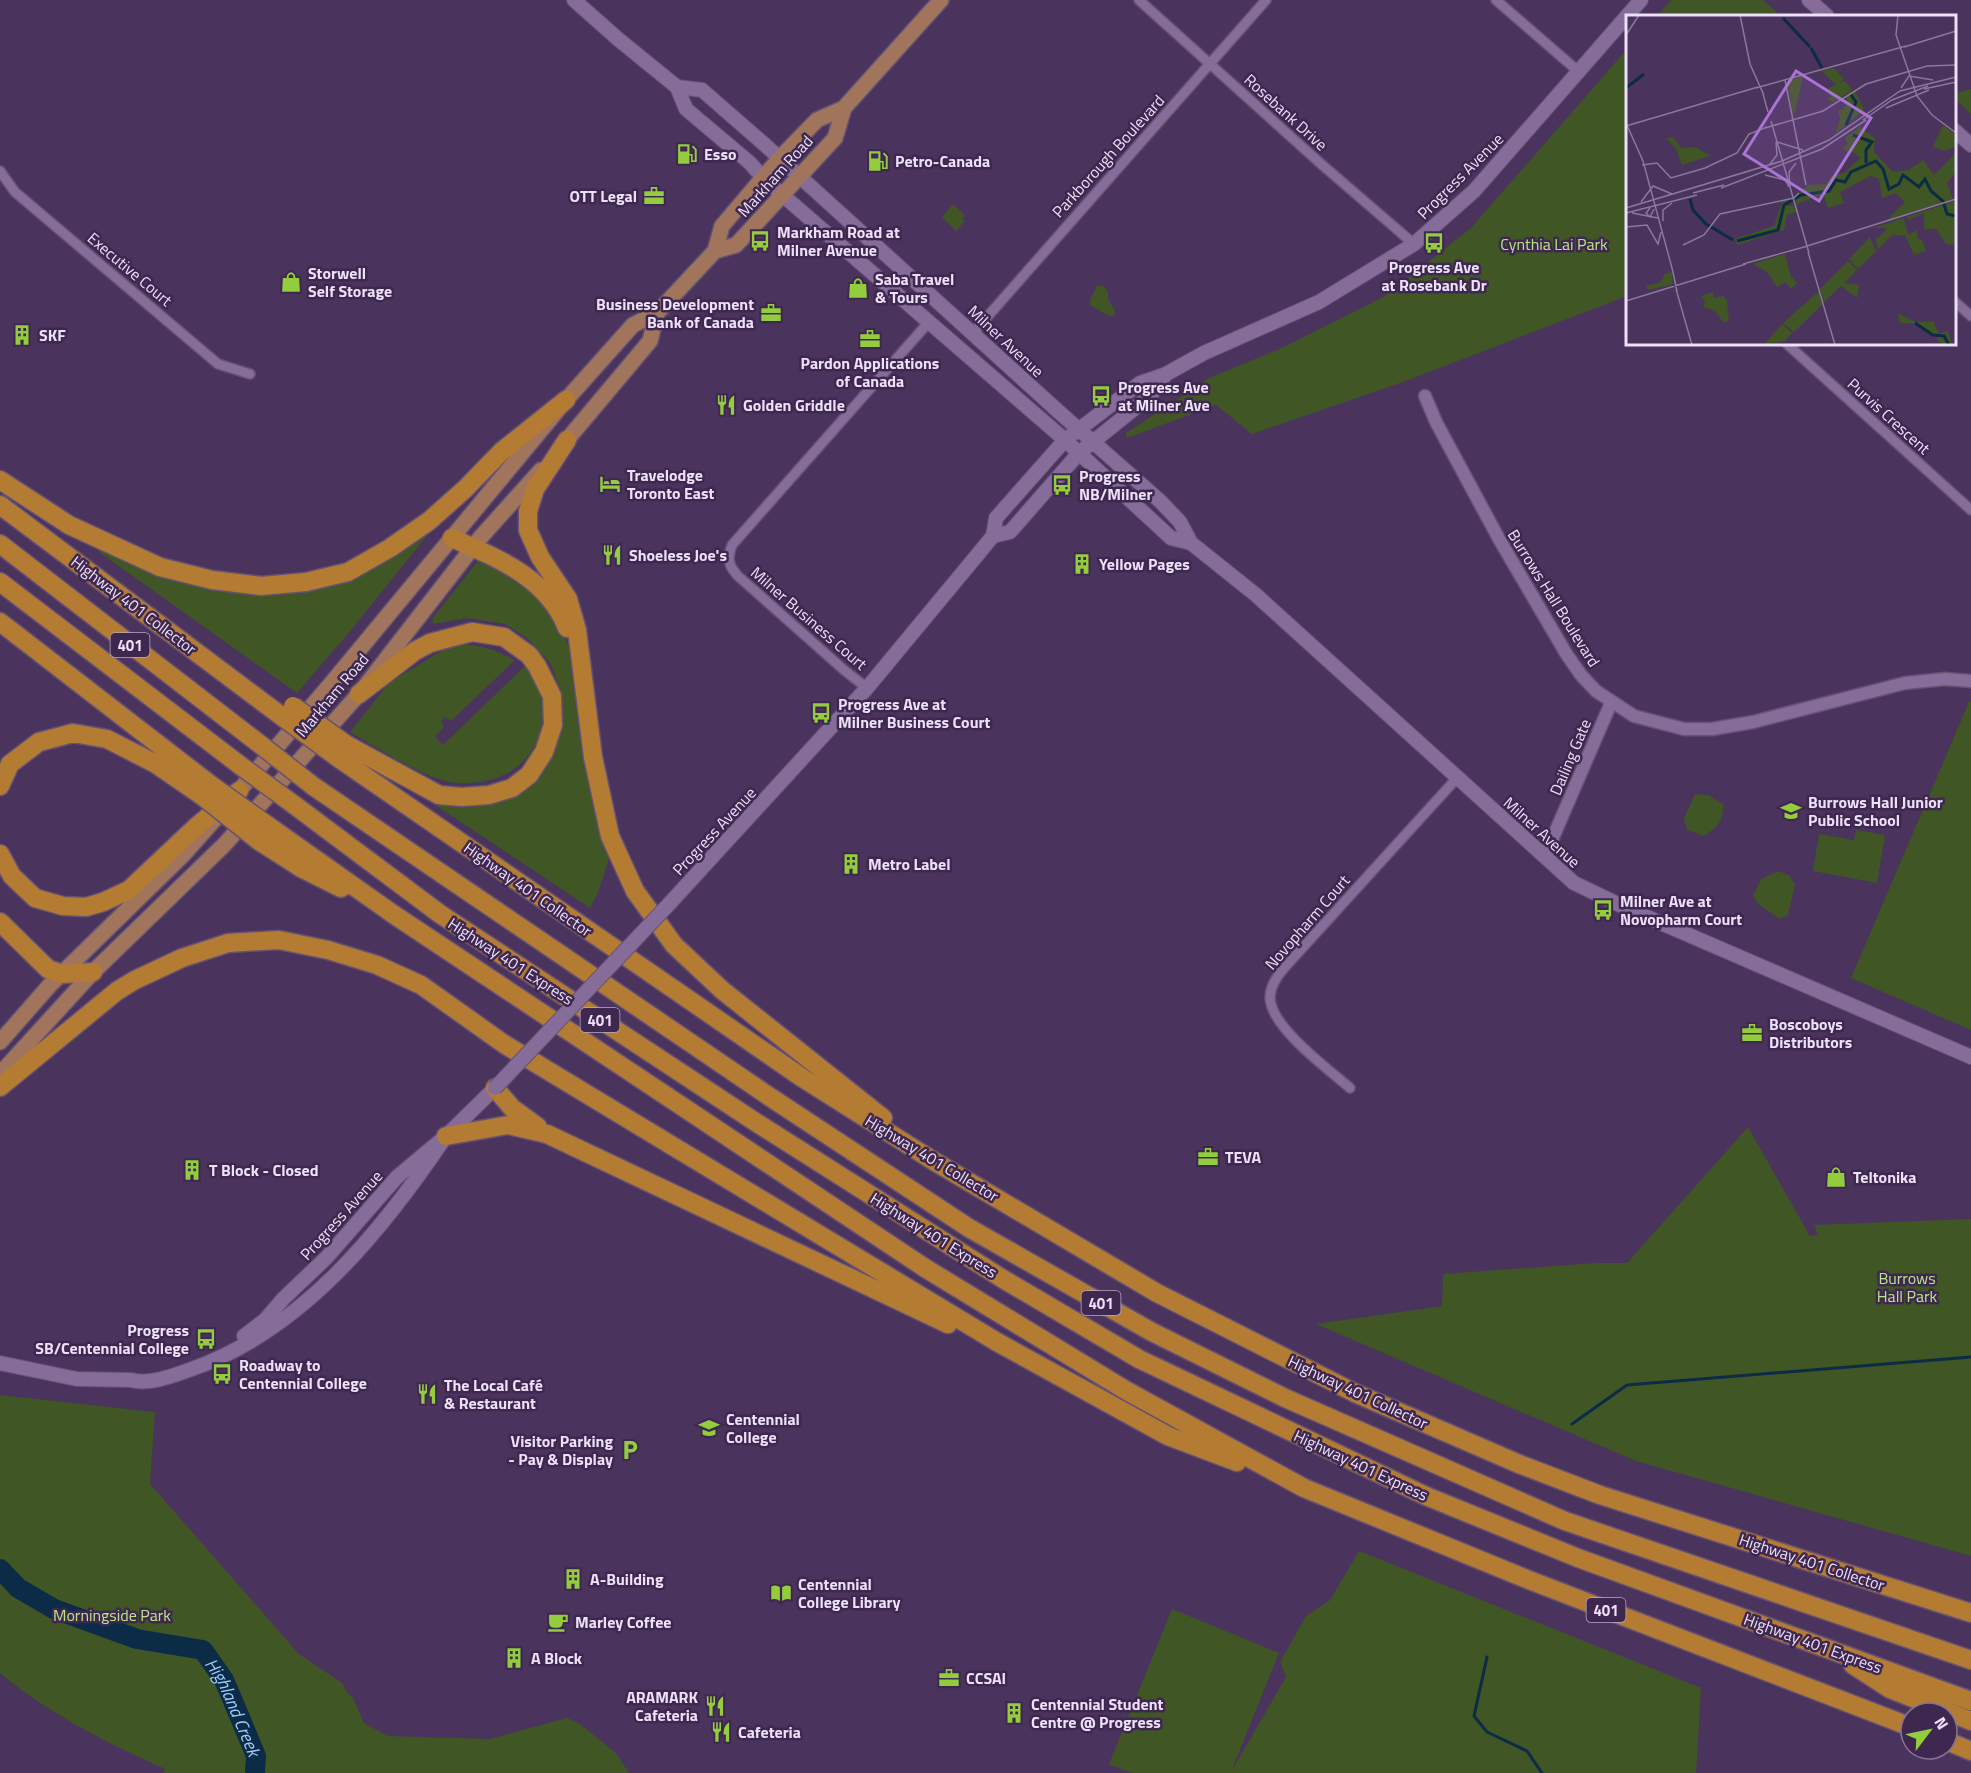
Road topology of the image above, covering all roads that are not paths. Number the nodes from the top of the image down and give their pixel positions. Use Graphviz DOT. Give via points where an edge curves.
graph roads {
  1 [pos="574,0"];
  2 [pos="941,0"];
  3 [pos="1139,0"];
  4 [pos="1266,0"];
  5 [pos="1496,0"];
  6 [pos="1641,0"];
  7 [pos="1809,0"];
  8 [pos="1628,15"];
  9 [pos="1826,15"];
  10 [pos="1626,17"];
  11 [pos="1209,64"];
  12 [pos="1579,72"];
  13 [pos="677,87"];
  14 [pos="844,108"];
  15 [pos="1956,132"];
  16 [pos="1971,145"];
  17 [pos="780,159"];
  18 [pos="0,171"];
  19 [pos="799,175"];
  20 [pos="764,179"];
  21 [pos="782,194"];
  22 [pos="1414,244"];
  23 [pos="715,251"];
  24 [pos="1956,303"];
  25 [pos="657,313"];
  26 [pos="1971,316"];
  27 [pos="928,324"];
  28 [pos="973,333"];
  29 [pos="1788,345"];
  30 [pos="250,374"];
  31 [pos="1166,374"];
  32 [pos="1425,396"];
  33 [pos="566,400"];
  34 [pos="1079,429"];
  35 [pos="567,440"];
  36 [pos="1065,440"];
  37 [pos="1093,442"];
  38 [pos="1078,453"];
  39 [pos="0,480"];
  40 [pos="0,505"];
  41 [pos="1971,510"];
  42 [pos="993,536"];
  43 [pos="452,538"];
  44 [pos="1191,543"];
  45 [pos="0,544"];
  46 [pos="473,547"];
  47 [pos="0,582"];
  48 [pos="0,622"];
  49 [pos="581,663"];
  50 [pos="1971,681"];
  51 [pos="867,688"];
  52 [pos="359,694"];
  53 [pos="1611,703"];
  54 [pos="342,751"];
  55 [pos="1457,778"];
  56 [pos="0,786"];
  57 [pos="206,790"];
  58 [pos="239,791"];
  59 [pos="0,854"];
  60 [pos="1545,856"];
  61 [pos="0,922"];
  62 [pos="93,972"];
  63 [pos="62,974"];
  64 [pos="0,1042"];
  65 [pos="1971,1057"];
  66 [pos="0,1074"];
  67 [pos="0,1087"];
  68 [pos="495,1088"];
  69 [pos="1350,1088"];
  70 [pos="547,1134"];
  71 [pos="446,1136"];
  72 [pos="932,1160"];
  73 [pos="344,1238"];
  74 [pos="350,1258"];
  75 [pos="270,1325"];
  76 [pos="997,1342"];
  77 [pos="0,1363"];
  78 [pos="1304,1488"];
  79 [pos="1971,1613"];
  80 [pos="1824,1647"];
  81 [pos="1971,1660"];
  82 [pos="1971,1701"];
  83 [pos="1971,1721"];
  84 [pos="1899,1722"];
  1 -- 13 [label="main road, Milner Avenue"];
  2 -- 14 [label="main road, Markham Road"];
  3 -- 11 [label="street, Rosebank Drive"];
  4 -- 11 [label="street, Parkborough Boulevard"];
  5 -- 12 [label="street"];
  6 -- 8 [label="main road, Progress Avenue"];
  7 -- 9 [label="main road"];
  10 -- 12 [label="main road, Progress Avenue"];
  11 -- 22 [label="street, Rosebank Drive"];
  11 -- 28 [label="street, Parkborough Boulevard"];
  12 -- 22 [label="main road, Progress Avenue" via="1474,191"];
  13 -- 17 [label="main road, Milner Avenue" via="702,90"];
  13 -- 20 [label="main road, Milner Avenue" via="686,109"];
  14 -- 17 [label="main road, Markham Road" via="817,120"];
  14 -- 19 [label="main road, Markham Road" via="835,138"];
  15 -- 16 [label="main road"];
  17 -- 19 [label="main road, Milner Avenue"];
  17 -- 20 [label="main road, Markham Road"];
  18 -- 30 [label="street, Executive Court" via="15,192 218,364"];
  19 -- 21 [label="main road, Markham Road"];
  19 -- 28 [label="main road, Milner Avenue"];
  20 -- 21 [label="main road, Milner Avenue"];
  20 -- 23 [label="main road, Markham Road" via="722,226"];
  21 -- 23 [label="main road, Markham Road" via="736,245"];
  21 -- 27 [label="main road, Milner Avenue"];
  22 -- 31 [label="main road, Progress Avenue" via="1319,302"];
  23 -- 25 [label="main road, Markham Road"];
  24 -- 26 [label="street"];
  25 -- 33 [label="main road, Markham Road" via="633,325"];
  25 -- 35 [label="main road, Markham Road" via="650,341"];
  27 -- 36 [label="main road, Milner Avenue"];
  27 -- 51 [label="street, Milner Business Court" via="732,545 727,557 729,567 738,576"];
  28 -- 34 [label="main road, Milner Avenue"];
  29 -- 41 [label="street, Purvis Crescent"];
  31 -- 34 [label="main road, Progress Avenue" via="1140,383"];
  31 -- 37 [label="main road, Progress Avenue" via="1150,396"];
  32 -- 53 [label="street, Burrows Hall Boulevard" via="1498,539 1567,655 1581,675"];
  33 -- 39 [label="highway" via="502,451 429,521 348,572 306,582 261,586 212,580 160,567 69,525"];
  33 -- 43 [label="main road, Markham Road"];
  34 -- 36 [label="main road, Progress Avenue"];
  34 -- 37 [label="main road, Milner Avenue"];
  35 -- 46 [label="main road, Markham Road"];
  35 -- 49 [label="highway" via="535,489 528,511 528,530 540,557 568,599"];
  36 -- 38 [label="main road, Milner Avenue"];
  36 -- 42 [label="main road, Progress Avenue" via="996,518"];
  37 -- 38 [label="main road, Progress Avenue"];
  37 -- 44 [label="main road, Milner Avenue" via="1160,501 1180,522"];
  38 -- 42 [label="main road, Progress Avenue" via="1011,531"];
  38 -- 44 [label="main road, Milner Avenue" via="1171,538"];
  40 -- 54 [label="highway, Highway 401 Collector / 401, bridge" via="237,682 289,712"];
  42 -- 51 [label="main road, Progress Avenue"];
  43 -- 46 [label="highway"];
  43 -- 58 [label="main road, Markham Road"];
  44 -- 55 [label="main road, Milner Avenue" via="1256,595"];
  45 -- 81 [label="highway, Highway 401 Express / 401, bridge" via="313,786 464,890 969,1228 1152,1332 1285,1398 1565,1521"];
  46 -- 49 [label="highway" via="502,560 543,589 562,613"];
  46 -- 52 [label="main road, Markham Road"];
  47 -- 80 [label="highway, Highway 401 Express / 401, bridge" via="450,921 757,1123 1003,1279 1139,1359 1426,1496 1578,1558"];
  48 -- 57 [label="highway, 401"];
  49 -- 72 [label="highway" via="593,757 610,836 635,891 674,945 722,990"];
  50 -- 53 [label="street, Burrows Hall Boulevard" via="1905,683 1712,729 1663,725 1634,716"];
  51 -- 68 [label="main road, Progress Avenue, bridge"];
  52 -- 54 [label="highway" via="430,643 472,632 504,637 537,666 552,696 553,725 544,752 529,775 512,789 489,795 439,795"];
  52 -- 62 [label="main road, Markham Road" via="224,845"];
  53 -- 60 [label="street, Dailing Gate"];
  54 -- 72 [label="highway, Highway 401 Collector / 401" via="804,1079"];
  55 -- 60 [label="main road, Milner Avenue"];
  55 -- 69 [label="street, Novopharm Court" via="1285,967 1270,991 1270,1003 1282,1026"];
  56 -- 57 [label="highway" via="10,764 39,742 73,733 107,739"];
  57 -- 78 [label="highway, 401, bridge" via="265,834 393,914 925,1268 1126,1391"];
  58 -- 59 [label="highway" via="129,890 87,907 63,906 35,898 12,876"];
  58 -- 63 [label="main road, Markham Road" via="182,856"];
  60 -- 65 [label="main road, Milner Avenue" via="1575,883 1624,907"];
  61 -- 63 [label="highway" via="48,969"];
  62 -- 63 [label="highway"];
  62 -- 66 [label="main road, Markham Road"];
  63 -- 64 [label="main road, Markham Road"];
  67 -- 76 [label="highway" via="117,991 182,958 228,943 279,940 328,950 377,965 421,985 504,1044"];
  68 -- 70 [label="highway" via="512,1108"];
  68 -- 71 [label="main road, Progress Avenue"];
  70 -- 71 [label="highway" via="508,1125"];
  70 -- 76 [label="highway" via="957,1329"];
  71 -- 73 [label="main road, Progress Avenue" via="397,1178"];
  71 -- 74 [label="main road, Progress Avenue" via="411,1187"];
  72 -- 79 [label="highway, Highway 401 Collector / 401" via="1157,1293 1366,1398 1600,1495"];
  73 -- 74 [label="main road"];
  73 -- 75 [label="main road, Progress Avenue" via="284,1299"];
  74 -- 75 [label="main road, Progress Avenue" via="297,1310"];
  75 -- 77 [label="main road, Progress Avenue" via="211,1363 139,1382 76,1380"];
  76 -- 78 [label="highway" via="1168,1436"];
  78 -- 84 [label="highway, 401" via="1529,1581"];
  80 -- 82 [label="highway, Highway 401 Express / 401"];
  80 -- 83 [label="highway" via="1890,1689"];
}
